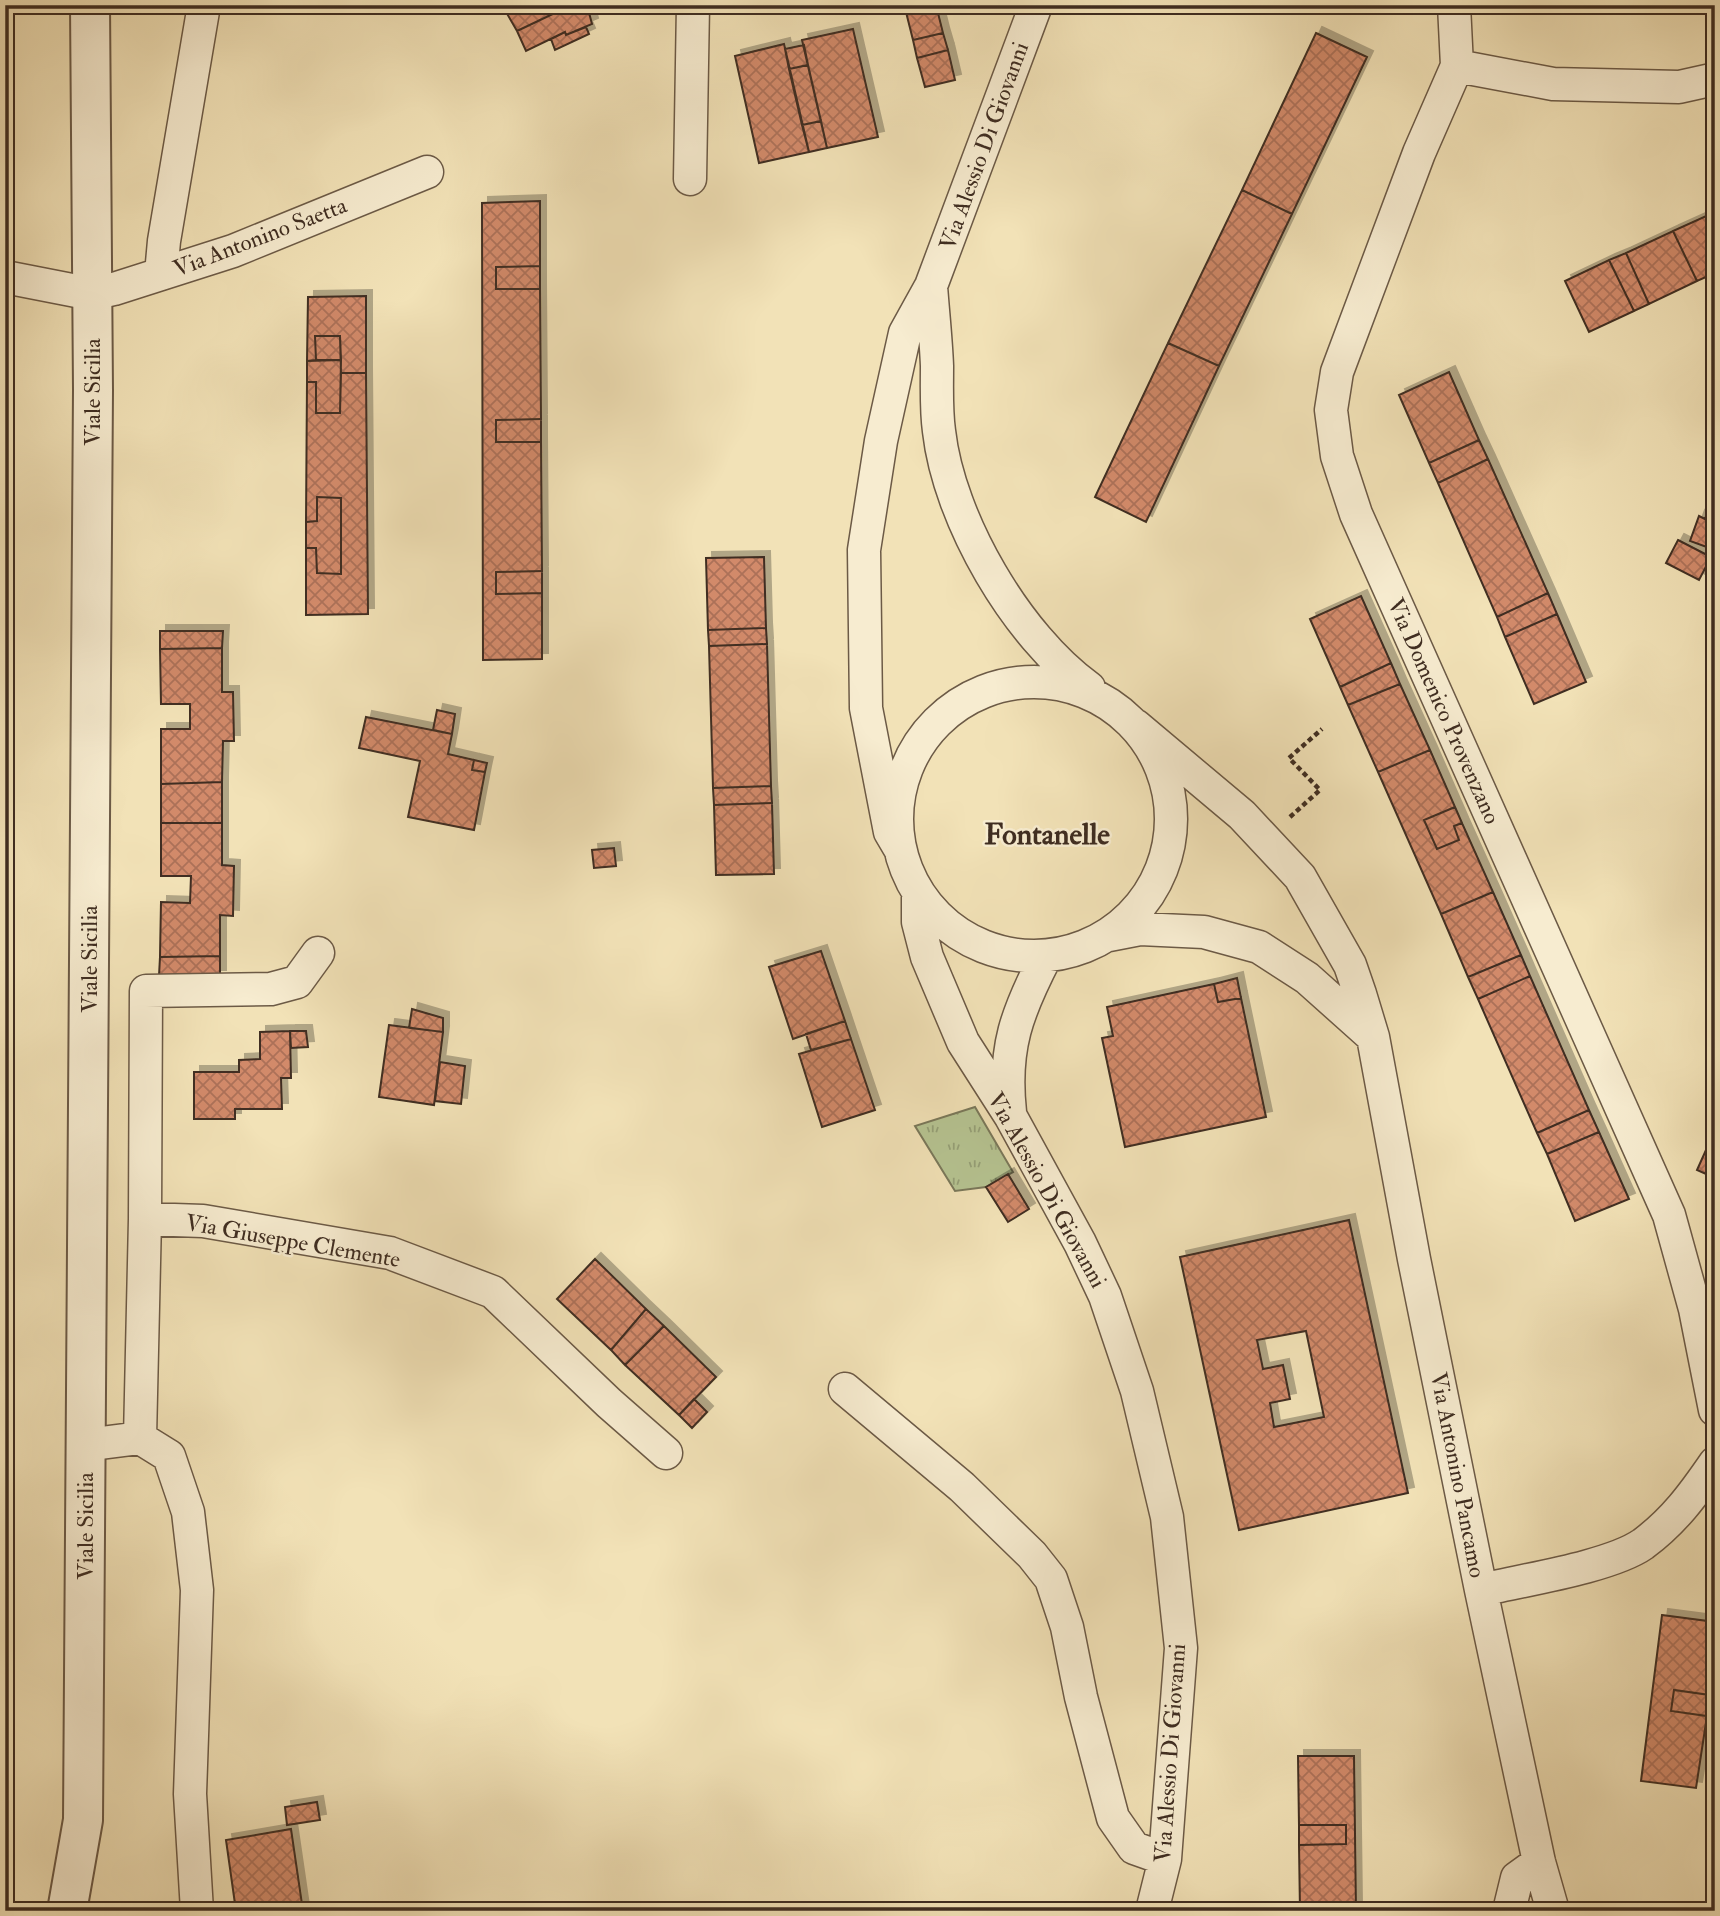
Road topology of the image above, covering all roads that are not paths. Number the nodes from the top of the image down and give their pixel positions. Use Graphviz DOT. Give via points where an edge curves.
graph roads {
  1 [pos="90,5"];
  2 [pos="204,5"];
  3 [pos="693,5"];
  4 [pos="1036,5"];
  5 [pos="1454,5"];
  6 [pos="1457,66"];
  7 [pos="1715,79"];
  8 [pos="427,172"];
  9 [pos="690,179"];
  10 [pos="161,274"];
  11 [pos="5,277"];
  12 [pos="931,286"];
  13 [pos="92,294"];
  14 [pos="1114,705"];
  15 [pos="1136,726"];
  16 [pos="900,849"];
  17 [pos="918,893"];
  18 [pos="1109,935"];
  19 [pos="318,953"];
  20 [pos="1046,956"];
  21 [pos="1373,1037"];
  22 [pos="1011,1117"];
  23 [pos="145,1219"];
  24 [pos="845,1389"];
  25 [pos="1715,1410"];
  26 [pos="140,1437"];
  27 [pos="85,1445"];
  28 [pos="666,1453"];
  29 [pos="1715,1464"];
  30 [pos="1481,1590"];
  31 [pos="1165,1859"];
  32 [pos="1539,1862"];
  33 [pos="67,1911"];
  34 [pos="197,1911"];
  35 [pos="1152,1911"];
  36 [pos="1509,1911"];
  37 [pos="1553,1911"];
  38 [pos="1593,1911"];
  39 [pos="1606,1911"];
  1 -- 13 [label="street, Viale Sicilia"];
  2 -- 10 [label="street"];
  3 -- 9 [label="street"];
  4 -- 12 [label="street, Via Alessio Di Giovanni"];
  5 -- 6 [label="street, Via Domenico Provenzano"];
  6 -- 7 [label="street" via="1566,84 1679,87"];
  6 -- 25 [label="street, Via Domenico Provenzano" via="1419,153 1337,372 1331,410 1337,456 1356,514 1669,1215 1695,1309"];
  8 -- 10 [label="street, Via Antonino Saetta" via="233,251"];
  10 -- 13 [label="street, Via Antonino Saetta"];
  11 -- 13 [label="street"];
  12 -- 14 [label="street, Via Alessio Di Giovanni" via="939,431 957,503 984,563 1028,629 1066,671"];
  12 -- 16 [label="street, Via Alessio Di Giovanni" via="905,332 864,550 866,708 890,832"];
  13 -- 27 [label="street, Viale Sicilia"];
  14 -- 15 [label="street, Via Alessio Di Giovanni"];
  14 -- 16 [label="street, Via Alessio Di Giovanni" via="1070,685 1032,681 985,690 955,706 921,740 907,766 897,813"];
  15 -- 18 [label="street, Via Alessio Di Giovanni" via="1162,767 1172,814 1170,847 1158,880 1130,919"];
  15 -- 21 [label="street, Via Antonino Pancamo" via="1232,806 1300,877 1350,965"];
  16 -- 17 [label="street, Via Alessio Di Giovanni"];
  17 -- 20 [label="street, Via Alessio Di Giovanni" via="940,919 965,938 988,949"];
  17 -- 22 [label="street, Via Alessio Di Giovanni" via="918,922 927,957 963,1042"];
  18 -- 20 [label="street, Via Alessio Di Giovanni"];
  18 -- 21 [label="street" via="1140,929 1204,932 1259,947 1307,978"];
  19 -- 23 [label="street" via="297,982 271,989 146,991"];
  20 -- 22 [label="street" via="1013,1030 1007,1088"];
  21 -- 30 [label="street, Via Antonino Pancamo"];
  22 -- 31 [label="street, Via Alessio Di Giovanni" via="1105,1296 1137,1391 1167,1517 1181,1648"];
  23 -- 26 [label="street"];
  23 -- 28 [label="street, Via Giuseppe Clemente" via="203,1221 390,1253 493,1292"];
  24 -- 31 [label="street" via="962,1487 1032,1555 1051,1580 1067,1627 1113,1818 1134,1848"];
  26 -- 27 [label="street"];
  26 -- 34 [label="street" via="169,1457 188,1512 197,1590 190,1794"];
  27 -- 33 [label="street, Viale Sicilia" via="83,1820"];
  29 -- 30 [label="street" via="1685,1507 1642,1545 1596,1563"];
  30 -- 32 [label="street, Via Antonino Pancamo"];
  31 -- 35 [label="street, Via Alessio Di Giovanni"];
  32 -- 36 [label="street" via="1517,1878"];
  32 -- 37 [label="street, Via Antonino Pancamo"];
  38 -- 39 [label="lane"];
}
